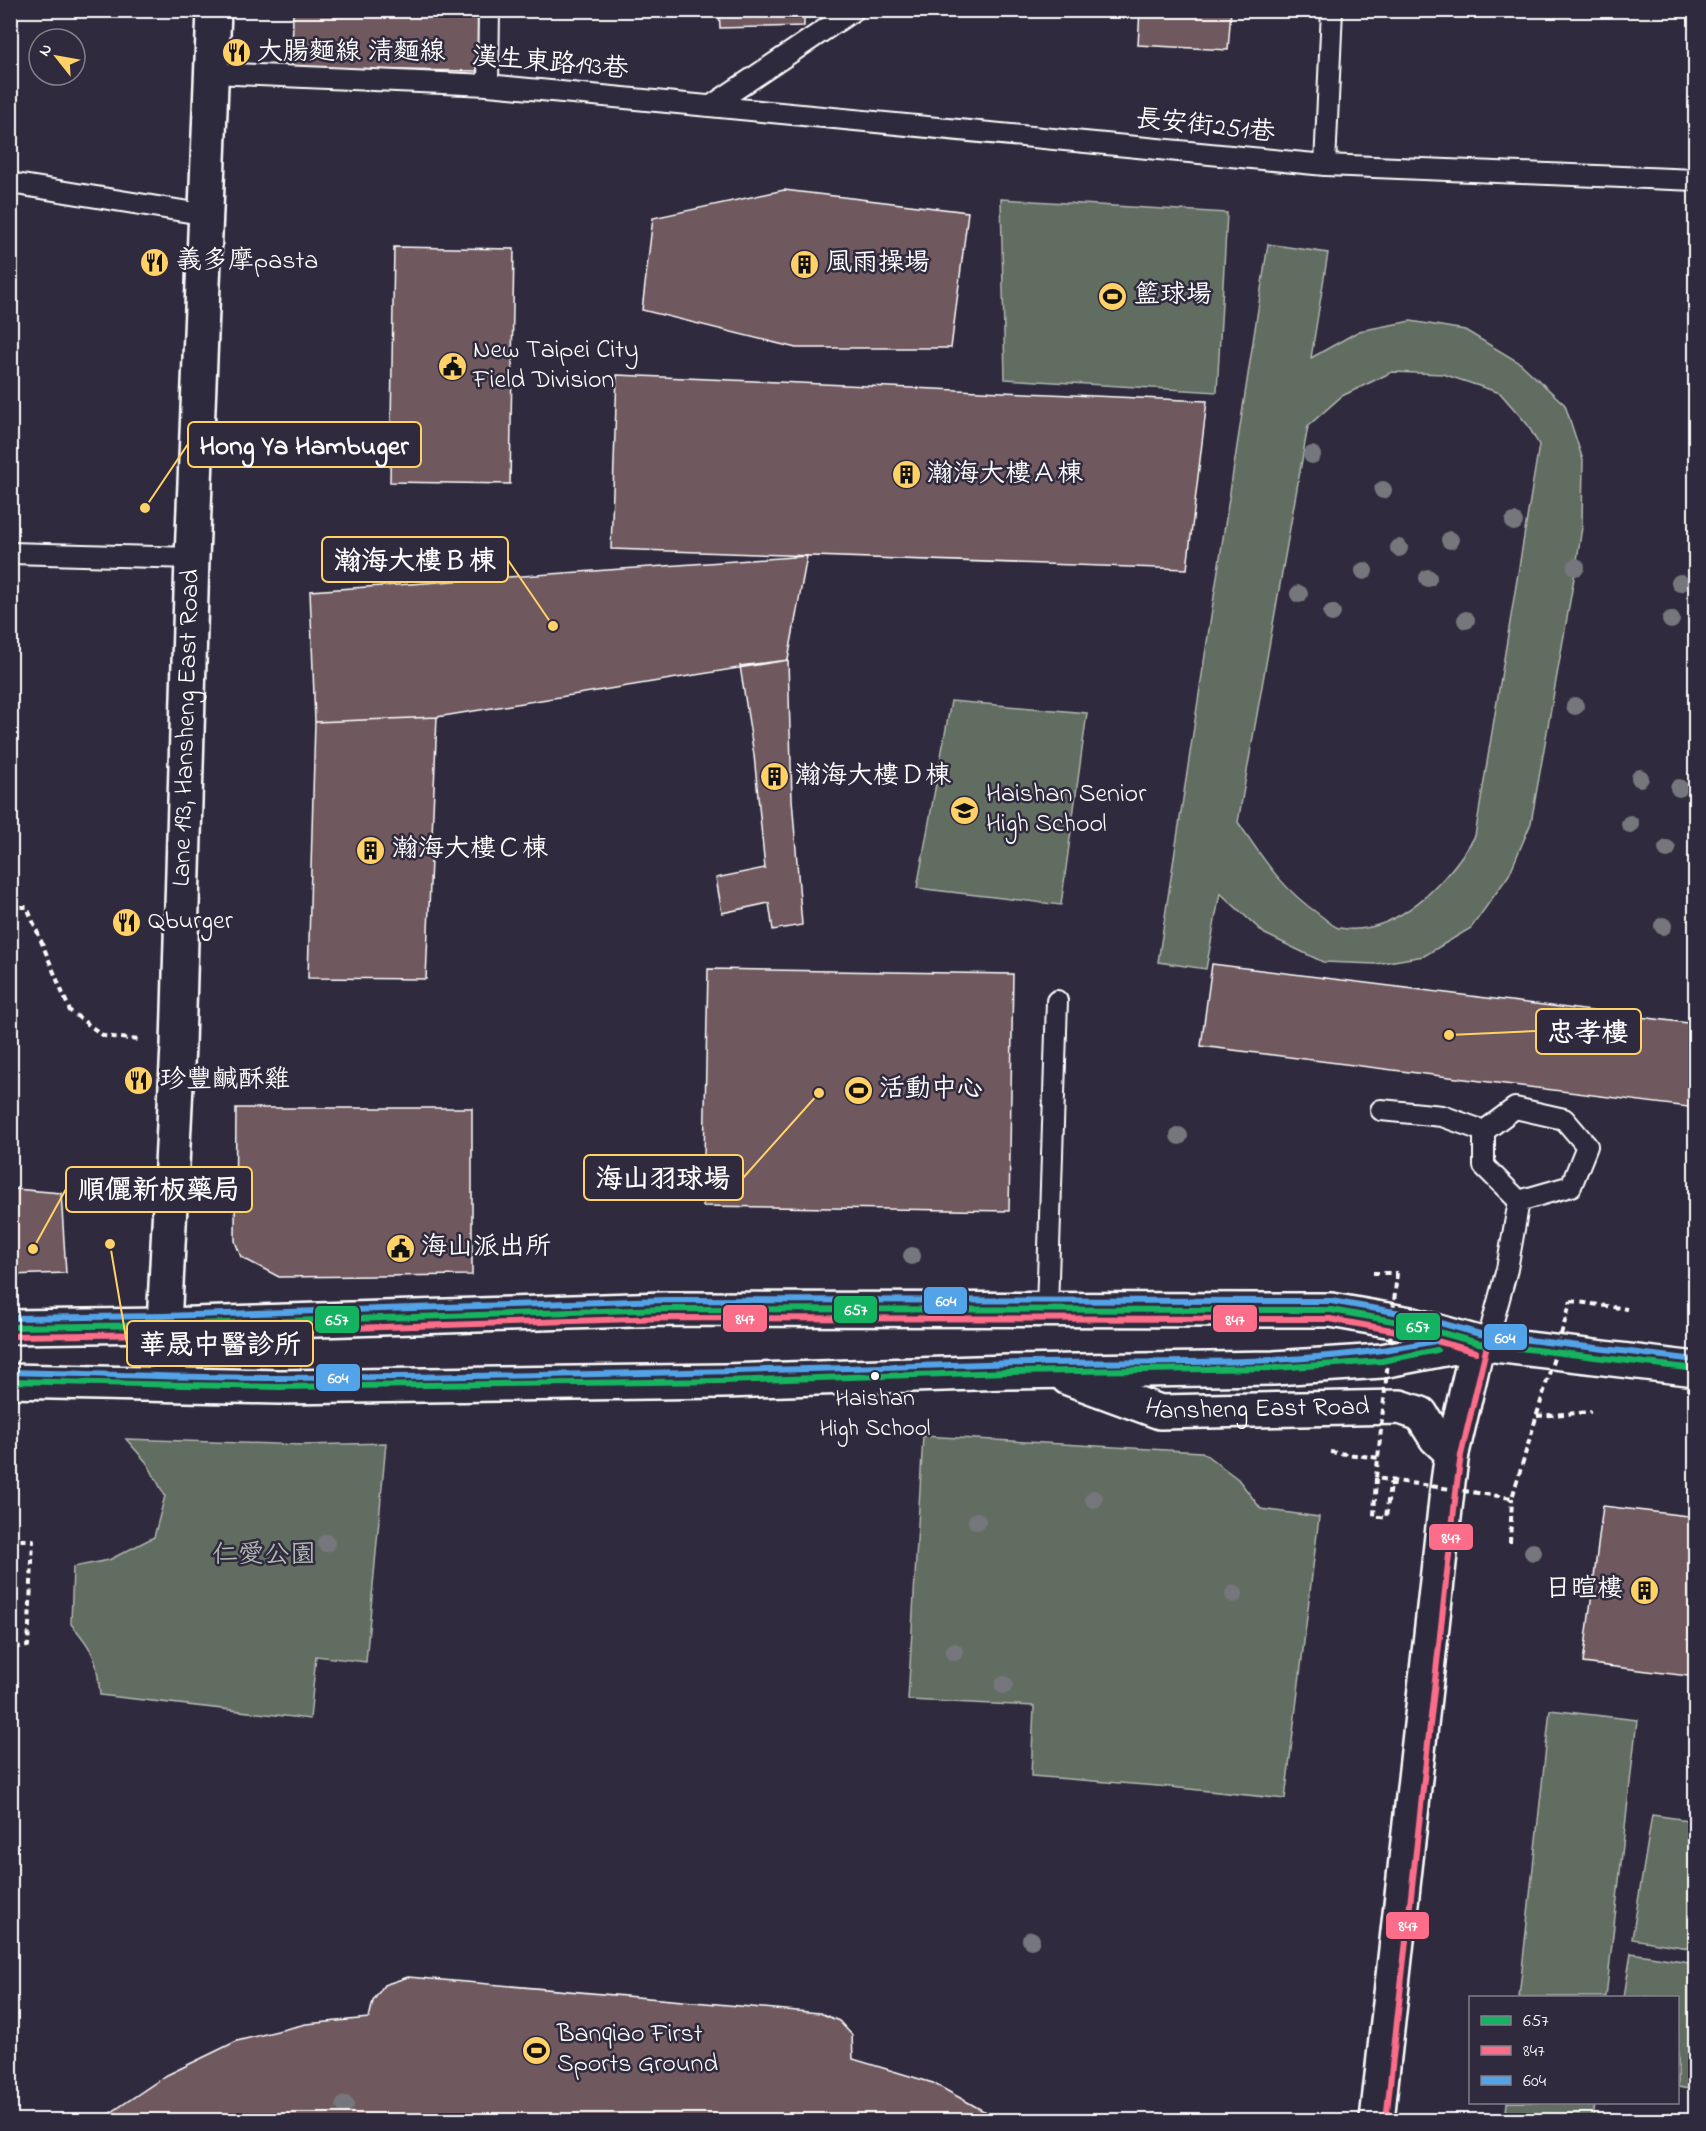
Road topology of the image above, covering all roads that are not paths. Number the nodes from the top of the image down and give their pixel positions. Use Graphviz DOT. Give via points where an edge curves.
graph roads {
  1 [pos="214,10"];
  2 [pos="489,10"];
  3 [pos="854,10"];
  4 [pos="1332,10"];
  5 [pos="213,73"];
  6 [pos="488,85"];
  7 [pos="711,106"];
  8 [pos="1325,165"];
  9 [pos="1695,180"];
  10 [pos="10,183"];
  11 [pos="189,212"];
  12 [pos="10,553"];
  13 [pos="192,558"];
  14 [pos="1057,1001"];
  15 [pos="1381,1110"];
  16 [pos="1484,1131"];
  17 [pos="1519,1201"];
  18 [pos="1047,1309"];
  19 [pos="164,1325"];
  20 [pos="10,1327"];
  21 [pos="1482,1343"];
  22 [pos="1695,1369"];
  23 [pos="1050,1372"];
  24 [pos="10,1381"];
  25 [pos="171,1383"];
  26 [pos="1452,1453"];
  27 [pos="1377,2121"];
  1 -- 5 [label="street, Lane 193, Hansheng East Road"];
  2 -- 6 [label="lane"];
  3 -- 7 [label="lane"];
  4 -- 8 [label="lane"];
  5 -- 6 [label="lane, 漢生東路193巷"];
  5 -- 13 [label="street, Lane 193, Hansheng East Road"];
  6 -- 7 [label="lane, 漢生東路193巷"];
  7 -- 8 [label="lane, 長安街251巷"];
  8 -- 9 [label="lane, 長安街251巷"];
  10 -- 11 [label="lane"];
  12 -- 13 [label="lane"];
  13 -- 19 [label="street, Lane 193, Hansheng East Road" via="178,1045"];
  14 -- 18 [label="lane"];
  15 -- 16 [label="lane" via="1442,1116"];
  16 -- 17 [label="lane" via="1484,1166"];
  16 -- 17 [label="lane" via="1515,1108 1564,1119 1587,1146 1571,1186"];
  17 -- 21 [label="lane" via="1507,1269"];
  18 -- 19 [label="street, Hansheng East Road" via="665,1309"];
  18 -- 21 [label="street, Hansheng East Road" via="1331,1310 1410,1324"];
  19 -- 20 [label="street, Hansheng East Road"];
  19 -- 25 [label="street, Lane 193, Hansheng East Road"];
  21 -- 22 [label="street, Hansheng East Road"];
  21 -- 23 [label="street, Hansheng East Road" via="1358,1363"];
  21 -- 26 [label="street"];
  23 -- 25 [label="street, Hansheng East Road" via="724,1381 279,1386"];
  23 -- 26 [label="street, Hansheng East Road" via="1160,1412 1400,1407 1421,1414 1436,1438"];
  24 -- 25 [label="street, Hansheng East Road"];
  26 -- 27 [label="street"];
}
